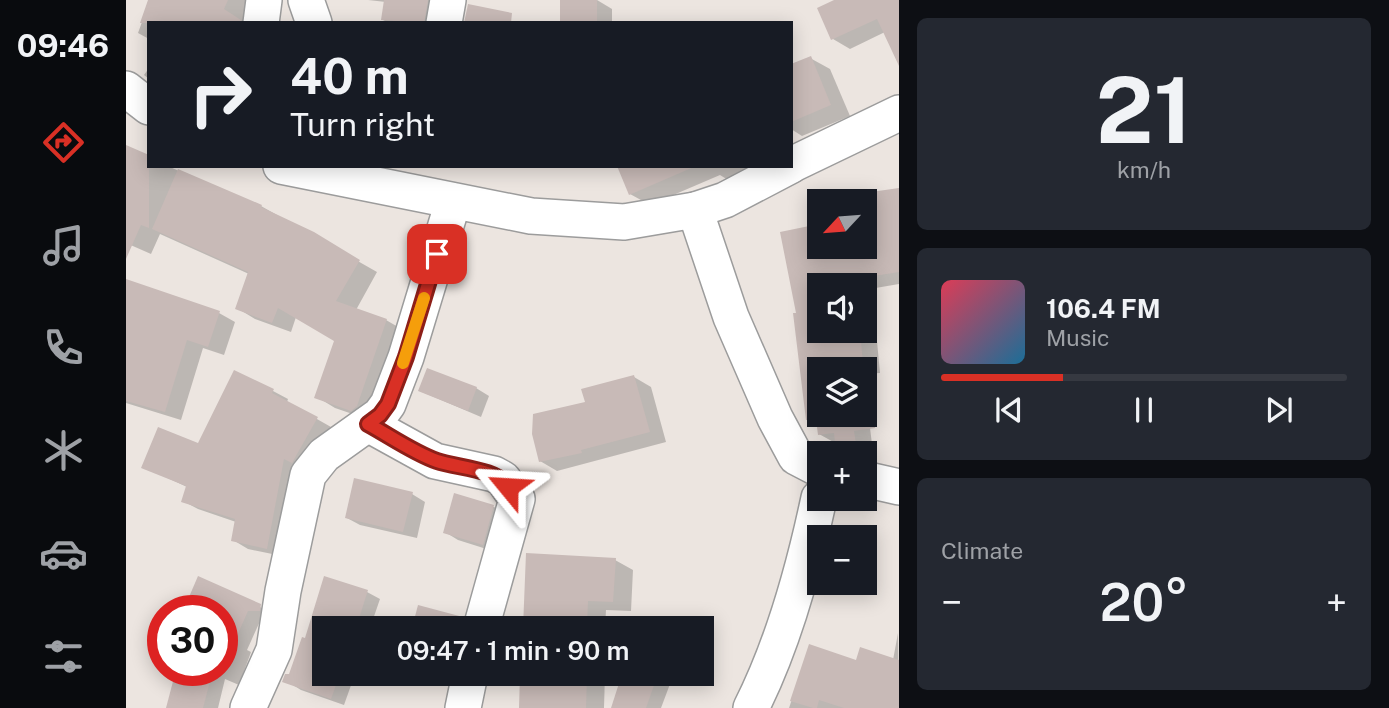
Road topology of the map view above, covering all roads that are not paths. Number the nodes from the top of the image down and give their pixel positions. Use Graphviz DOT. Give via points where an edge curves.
graph roads {
  1 [pos="264,0"];
  2 [pos="306,0"];
  3 [pos="448,0"];
  4 [pos="261,21"];
  5 [pos="313,21"];
  6 [pos="444,21"];
  7 [pos="126,89"];
  8 [pos="147,105"];
  9 [pos="899,113"];
  10 [pos="793,165"];
  11 [pos="302,168"];
  12 [pos="786,168"];
  13 [pos="333,171"];
  14 [pos="453,202"];
  15 [pos="695,210"];
  16 [pos="368,424"];
  17 [pos="807,463"];
  18 [pos="816,511"];
  19 [pos="484,616"];
  20 [pos="468,686"];
  21 [pos="248,708"];
  22 [pos="463,708"];
  23 [pos="751,708"];
  1 -- 4 [label="street"];
  2 -- 5 [label="street"];
  3 -- 6 [label="street"];
  7 -- 8 [label="street"];
  9 -- 10 [label="street"];
  11 -- 13 [label="street"];
  12 -- 15 [label="street"];
  13 -- 14 [label="street"];
  14 -- 15 [label="street" via="531,216 624,222"];
  14 -- 16 [label="street" via="402,368 388,404"];
  15 -- 17 [label="street" via="731,317 775,418 796,457"];
  16 -- 19 [label="street" via="435,461 494,474 517,499"];
  16 -- 21 [label="street" via="324,456 308,475 274,650"];
  18 -- 23 [label="street" via="798,586 764,684"];
  20 -- 22 [label="street"];
}
